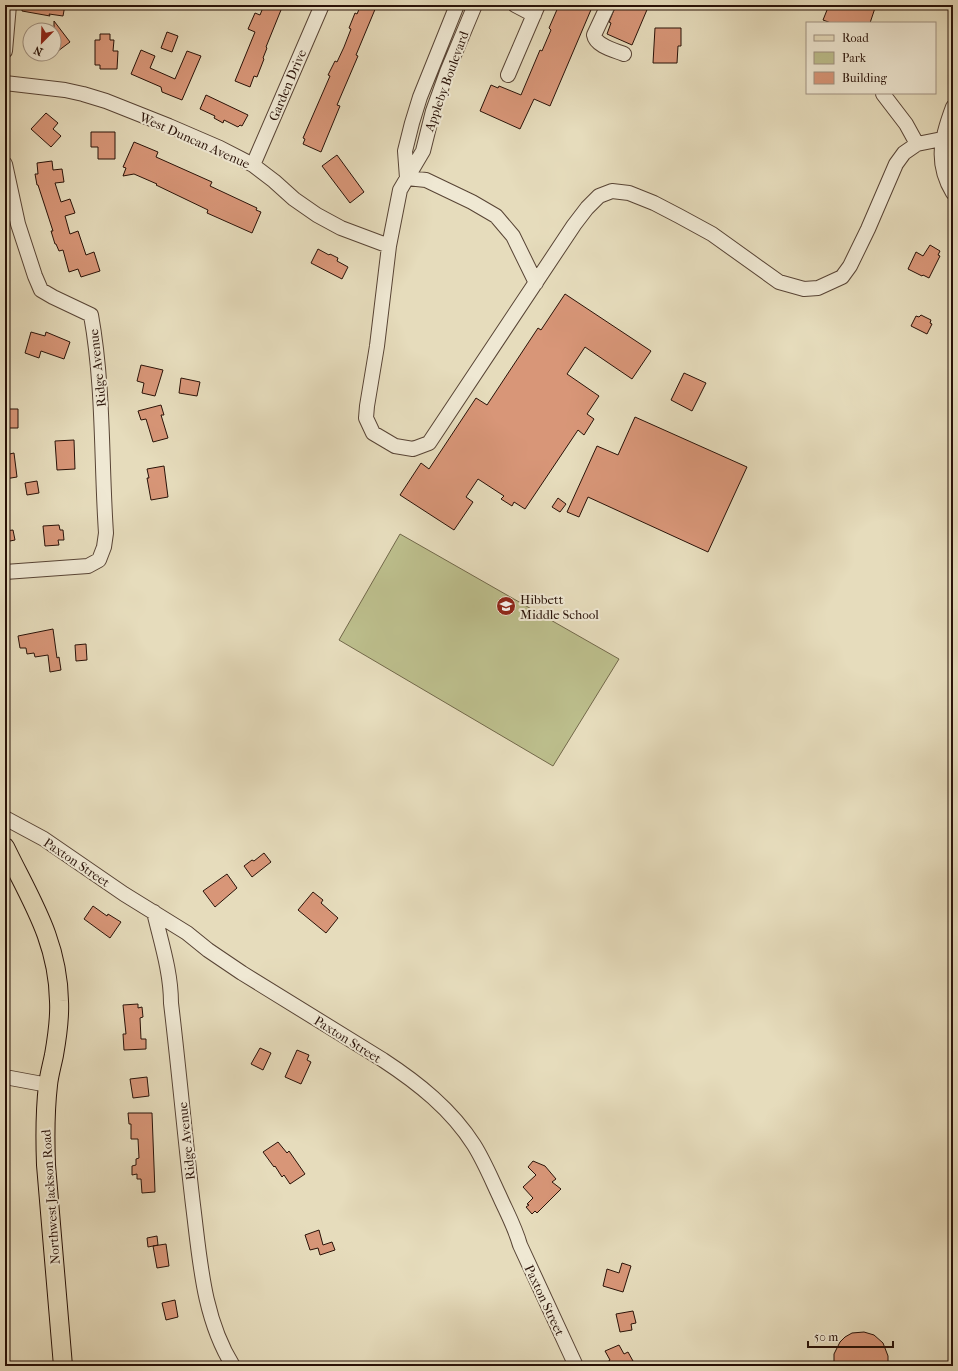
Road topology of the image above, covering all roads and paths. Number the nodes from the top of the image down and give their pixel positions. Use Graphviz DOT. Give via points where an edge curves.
graph roads {
  1 [pos="9,5"];
  2 [pos="322,5"];
  3 [pos="457,5"];
  4 [pos="475,5"];
  5 [pos="515,5"];
  6 [pos="608,5"];
  7 [pos="536,10"];
  8 [pos="5,51"];
  9 [pos="624,54"];
  10 [pos="508,75"];
  11 [pos="5,83"];
  12 [pos="883,94"];
  13 [pos="953,107"];
  14 [pos="942,139"];
  15 [pos="917,144"];
  16 [pos="5,164"];
  17 [pos="253,165"];
  18 [pos="407,178"];
  19 [pos="953,193"];
  20 [pos="389,246"];
  21 [pos="536,283"];
  22 [pos="5,572"];
  23 [pos="5,818"];
  24 [pos="5,847"];
  25 [pos="154,912"];
  26 [pos="5,1076"];
  27 [pos="48,1085"];
  28 [pos="63,1366"];
  29 [pos="233,1366"];
  30 [pos="576,1366"];
  1 -- 8 [label="street"];
  2 -- 17 [label="street, Garden Drive"];
  3 -- 18 [label="street, Appleby Boulevard" via="414,117 405,151"];
  4 -- 18 [label="street, Appleby Boulevard" via="432,111 423,151"];
  5 -- 7 [label="street"];
  6 -- 9 [label="street" via="594,34 595,38 601,44"];
  7 -- 10 [label="street"];
  11 -- 17 [label="street, West Duncan Avenue" via="64,90 106,101"];
  12 -- 15 [label="street" via="906,124"];
  13 -- 14 [label="street"];
  14 -- 15 [label="street"];
  14 -- 19 [label="street" via="942,168"];
  15 -- 21 [label="street, Appleby Boulevard" via="904,153 896,164 850,266 842,276 818,288 804,288 779,282 712,234 679,216 654,203 612,191 599,196 587,208"];
  16 -- 22 [label="street, Ridge Avenue" via="18,224 41,290 91,315 96,341 102,424 106,533 99,560 88,566"];
  17 -- 20 [label="street, West Duncan Avenue" via="294,199 317,214 341,228"];
  18 -- 20 [label="street, Appleby Boulevard" via="400,190"];
  18 -- 21 [label="street" via="426,180 496,216 514,236"];
  20 -- 21 [label="street, Appleby Boulevard" via="366,418 373,433 395,446 413,450 429,443"];
  23 -- 25 [label="street, Paxton Street" via="44,839"];
  24 -- 27 [label="main road, Northwest Jackson Road" via="37,909 47,934 57,974 58,1027"];
  25 -- 29 [label="street, Ridge Avenue" via="171,989 188,1168 202,1279 216,1332"];
  25 -- 30 [label="street, Paxton Street" via="242,973 406,1075 428,1092 447,1112 473,1145 487,1169"];
  26 -- 27 [label="street"];
  27 -- 28 [label="main road, Northwest Jackson Road" via="46,1165"];
}
